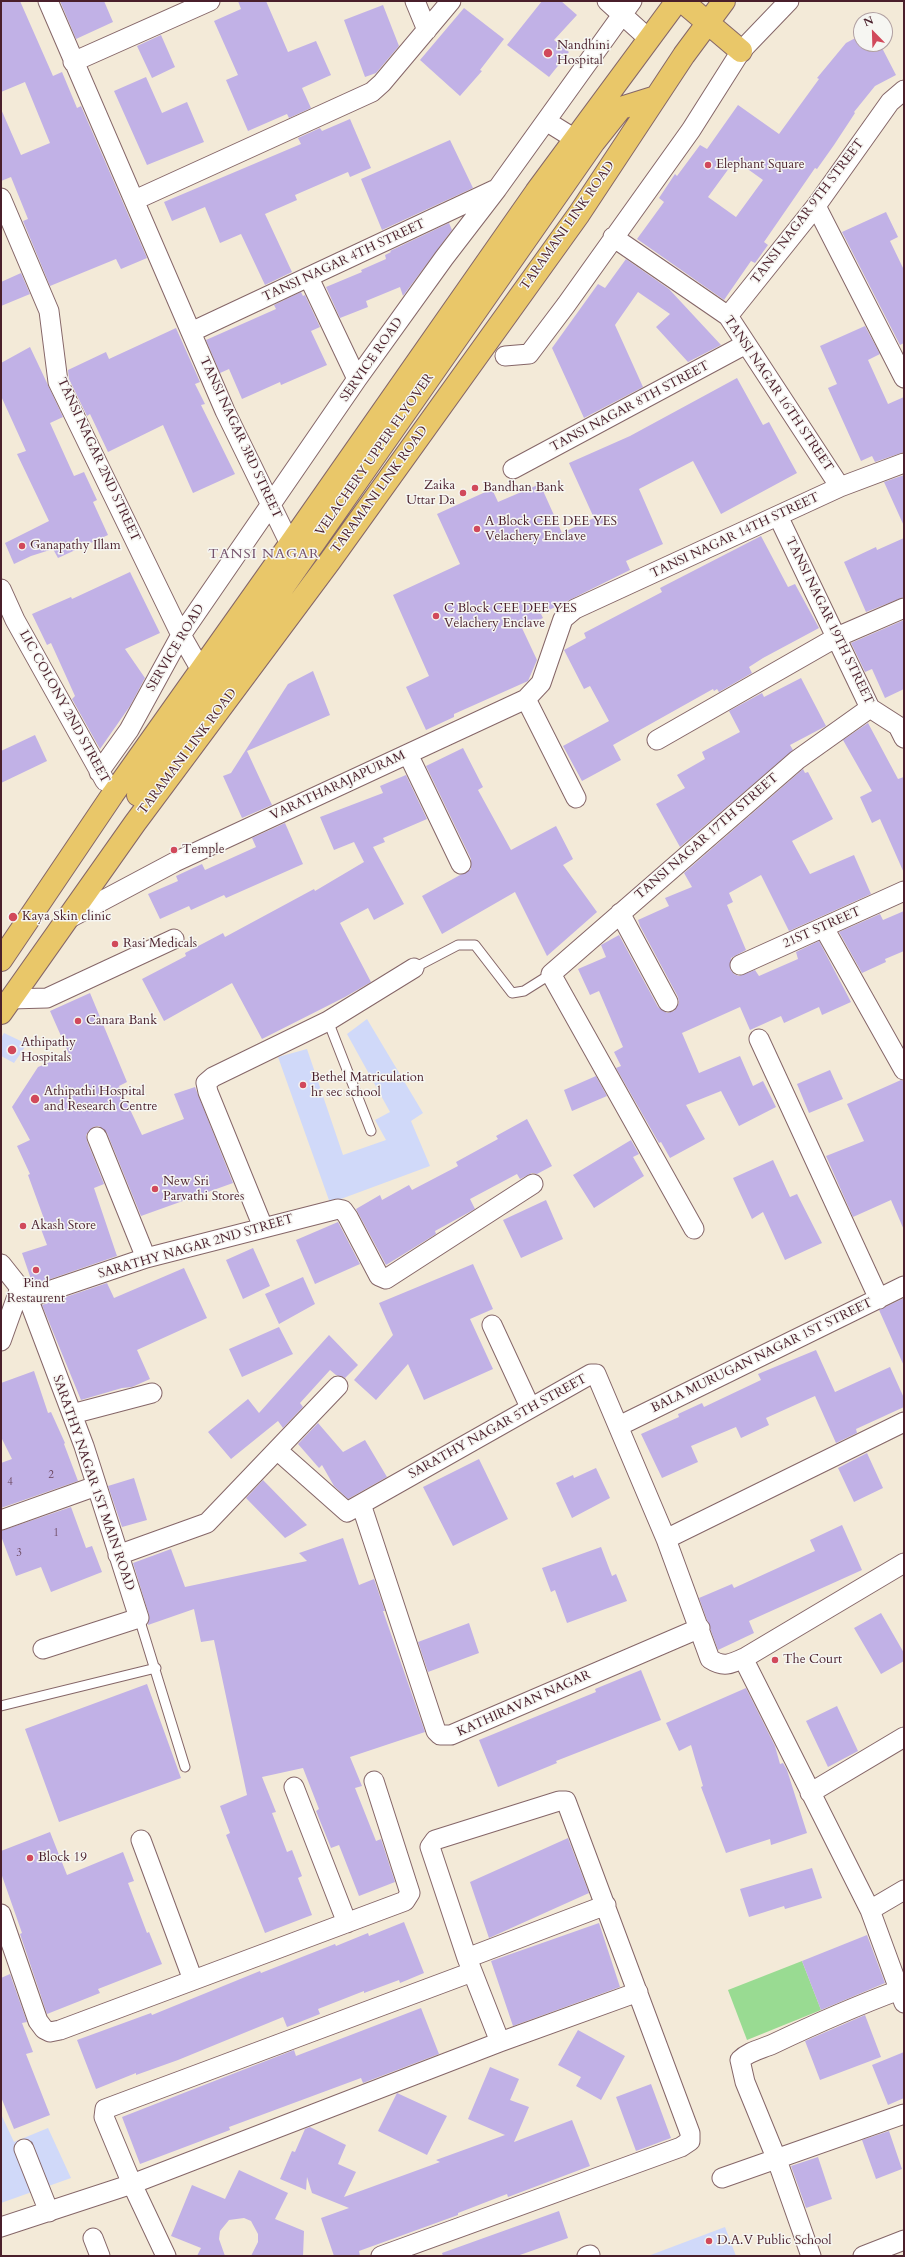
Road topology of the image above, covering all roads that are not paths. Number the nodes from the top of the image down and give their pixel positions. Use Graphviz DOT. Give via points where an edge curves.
graph roads {
  1 [pos="48,1"];
  2 [pos="210,1"];
  3 [pos="415,1"];
  4 [pos="451,1"];
  5 [pos="607,1"];
  6 [pos="677,1"];
  7 [pos="682,1"];
  8 [pos="724,1"];
  9 [pos="789,1"];
  10 [pos="627,7"];
  11 [pos="708,22"];
  12 [pos="428,30"];
  13 [pos="649,39"];
  14 [pos="741,51"];
  15 [pos="73,62"];
  16 [pos="904,90"];
  17 [pos="656,96"];
  18 [pos="546,121"];
  19 [pos="585,140"];
  20 [pos="498,189"];
  21 [pos="1,198"];
  22 [pos="135,200"];
  23 [pos="816,206"];
  24 [pos="613,237"];
  25 [pos="309,278"];
  26 [pos="728,316"];
  27 [pos="191,332"];
  28 [pos="746,344"];
  29 [pos="505,356"];
  30 [pos="904,378"];
  31 [pos="358,379"];
  32 [pos="904,462"];
  33 [pos="513,469"];
  34 [pos="840,487"];
  35 [pos="272,504"];
  36 [pos="778,516"];
  37 [pos="290,544"];
  38 [pos="1,589"];
  39 [pos="904,608"];
  40 [pos="569,613"];
  41 [pos="8,623"];
  42 [pos="181,635"];
  43 [pos="837,637"];
  44 [pos="201,670"];
  45 [pos="526,699"];
  46 [pos="870,708"];
  47 [pos="902,730"];
  48 [pos="657,740"];
  49 [pos="408,754"];
  50 [pos="99,772"];
  51 [pos="113,794"];
  52 [pos="576,798"];
  53 [pos="461,864"];
  54 [pos="904,891"];
  55 [pos="620,913"];
  56 [pos="65,921"];
  57 [pos="824,928"];
  58 [pos="174,939"];
  59 [pos="1,960"];
  60 [pos="740,965"];
  61 [pos="414,968"];
  62 [pos="551,974"];
  63 [pos="4,1001"];
  64 [pos="668,1002"];
  65 [pos="328,1021"];
  66 [pos="759,1039"];
  67 [pos="904,1070"];
  68 [pos="370,1131"];
  69 [pos="97,1137"];
  70 [pos="533,1184"];
  71 [pos="263,1226"];
  72 [pos="694,1229"];
  73 [pos="146,1258"];
  74 [pos="1,1264"];
  75 [pos="904,1286"];
  76 [pos="24,1293"];
  77 [pos="879,1299"];
  78 [pos="492,1325"];
  79 [pos="1,1341"];
  80 [pos="338,1386"];
  81 [pos="152,1393"];
  82 [pos="530,1408"];
  83 [pos="72,1414"];
  84 [pos="904,1422"];
  85 [pos="619,1426"];
  86 [pos="277,1450"];
  87 [pos="96,1486"];
  88 [pos="361,1504"];
  89 [pos="1,1520"];
  90 [pos="666,1539"];
  91 [pos="118,1555"];
  92 [pos="904,1563"];
  93 [pos="139,1618"];
  94 [pos="700,1628"];
  95 [pos="43,1649"];
  96 [pos="746,1657"];
  97 [pos="156,1668"];
  98 [pos="1,1706"];
  99 [pos="904,1737"];
  100 [pos="185,1767"];
  101 [pos="374,1781"];
  102 [pos="294,1787"];
  103 [pos="810,1793"];
  104 [pos="141,1840"];
  105 [pos="904,1890"];
  106 [pos="606,1905"];
  107 [pos="870,1910"];
  108 [pos="1,1914"];
  109 [pos="347,1923"];
  110 [pos="469,1965"];
  111 [pos="193,1980"];
  112 [pos="638,1992"];
  113 [pos="901,1997"];
  114 [pos="500,2042"];
  115 [pos="904,2114"];
  116 [pos="24,2149"];
  117 [pos="777,2160"];
  118 [pos="722,2178"];
  119 [pos="132,2184"];
  120 [pos="48,2212"];
  121 [pos="1,2227"];
  122 [pos="93,2238"];
  123 [pos="904,2240"];
  124 [pos="100,2256"];
  125 [pos="166,2256"];
  126 [pos="381,2256"];
  127 [pos="811,2256"];
  128 [pos="862,2256"];
  1 -- 15 [label="street, TANSI NAGAR 3RD STREET"];
  2 -- 15 [label="street"];
  3 -- 12 [label="street"];
  4 -- 12 [label="street"];
  5 -- 10 [label="street"];
  6 -- 13 [label="main road"];
  7 -- 11 [label="main road"];
  8 -- 11 [label="main road, TARAMANI LINK ROAD"];
  9 -- 14 [label="street"];
  10 -- 13 [label="street"];
  10 -- 18 [label="street, SERVICE ROAD"];
  11 -- 14 [label="main road"];
  11 -- 17 [label="main road, TARAMANI LINK ROAD"];
  12 -- 22 [label="street" via="372,92"];
  13 -- 19 [label="main road"];
  14 -- 24 [label="street" via="691,130"];
  15 -- 22 [label="street, TANSI NAGAR 3RD STREET"];
  16 -- 23 [label="street, TANSI NAGAR 9TH STREET" via="890,102"];
  17 -- 19 [label="main road, VELACHERY UPPER FLYOVER" via="621,108"];
  17 -- 56 [label="main road, TARAMANI LINK ROAD" via="579,214 330,561"];
  18 -- 19 [label="street"];
  18 -- 20 [label="street, SERVICE ROAD"];
  19 -- 37 [label="main road" via="536,192"];
  19 -- 63 [label="main road, VELACHERY UPPER FLYOVER"];
  20 -- 25 [label="street, TANSI NAGAR 4TH STREET"];
  20 -- 31 [label="street, SERVICE ROAD" via="444,258"];
  21 -- 42 [label="street, TANSI NAGAR 2ND STREET" via="49,311 58,382"];
  22 -- 27 [label="street, TANSI NAGAR 3RD STREET"];
  23 -- 26 [label="street, TANSI NAGAR 9TH STREET"];
  23 -- 30 [label="street"];
  24 -- 26 [label="street, TANSI NAGAR 16TH STREET"];
  24 -- 29 [label="street" via="529,354"];
  25 -- 27 [label="street, TANSI NAGAR 4TH STREET"];
  25 -- 31 [label="street"];
  26 -- 28 [label="street, TANSI NAGAR 16TH STREET"];
  27 -- 35 [label="street, TANSI NAGAR 3RD STREET" via="225,411"];
  28 -- 33 [label="street, TANSI NAGAR 8TH STREET"];
  28 -- 34 [label="street, TANSI NAGAR 16TH STREET"];
  31 -- 35 [label="street, SERVICE ROAD"];
  32 -- 34 [label="street, TANSI NAGAR 14TH STREET"];
  34 -- 36 [label="street, TANSI NAGAR 14TH STREET"];
  35 -- 37 [label="street, TANSI NAGAR 3RD STREET"];
  35 -- 42 [label="street, SERVICE ROAD"];
  36 -- 40 [label="street, TANSI NAGAR 14TH STREET"];
  36 -- 43 [label="street, TANSI NAGAR 19TH STREET"];
  37 -- 44 [label="main road"];
  38 -- 41 [label="street, LIC COLONY 2ND STREET"];
  39 -- 43 [label="street"];
  40 -- 45 [label="street, VARATHARAJAPURAM" via="563,619 541,683"];
  41 -- 50 [label="street, LIC COLONY 2ND STREET"];
  42 -- 44 [label="street, TANSI NAGAR 2ND STREET"];
  42 -- 50 [label="street, SERVICE ROAD" via="129,730"];
  43 -- 46 [label="street, TANSI NAGAR 19TH STREET"];
  43 -- 48 [label="street"];
  44 -- 51 [label="main road"];
  45 -- 49 [label="street, VARATHARAJAPURAM"];
  45 -- 52 [label="street"];
  46 -- 47 [label="street, TANSI NAGAR 19TH STREET"];
  46 -- 55 [label="street, TANSI NAGAR 17TH STREET" via="797,760"];
  49 -- 53 [label="street"];
  49 -- 56 [label="street, VARATHARAJAPURAM" via="175,862"];
  50 -- 51 [label="street, LIC COLONY 2ND STREET"];
  51 -- 59 [label="main road"];
  54 -- 57 [label="street, 21ST STREET"];
  55 -- 62 [label="street, TANSI NAGAR 17TH STREET"];
  55 -- 64 [label="street"];
  56 -- 63 [label="main road, TARAMANI LINK ROAD"];
  57 -- 60 [label="street, 21ST STREET"];
  57 -- 67 [label="street"];
  58 -- 63 [label="street" via="47,998"];
  61 -- 62 [label="lane" via="458,945 475,944 512,993 524,991"];
  61 -- 65 [label="street"];
  62 -- 72 [label="street"];
  65 -- 68 [label="lane"];
  65 -- 71 [label="street" via="213,1077 206,1083"];
  66 -- 77 [label="street"];
  69 -- 73 [label="street"];
  70 -- 71 [label="street, SARATHY NAGAR 2ND STREET" via="386,1279 379,1276 342,1210"];
  71 -- 73 [label="street, SARATHY NAGAR 2ND STREET"];
  73 -- 76 [label="street, SARATHY NAGAR 2ND STREET"];
  74 -- 76 [label="street, SARATHY NAGAR 1ST MAIN ROAD"];
  75 -- 77 [label="street, BALA MURUGAN NAGAR 1ST STREET"];
  76 -- 79 [label="street"];
  76 -- 83 [label="street, SARATHY NAGAR 1ST MAIN ROAD"];
  77 -- 85 [label="street, BALA MURUGAN NAGAR 1ST STREET"];
  78 -- 82 [label="street"];
  80 -- 86 [label="street"];
  81 -- 83 [label="street"];
  82 -- 85 [label="street, SARATHY NAGAR 5TH STREET" via="591,1374 596,1374"];
  82 -- 88 [label="street, SARATHY NAGAR 5TH STREET"];
  83 -- 87 [label="street, SARATHY NAGAR 1ST MAIN ROAD"];
  84 -- 90 [label="street"];
  85 -- 90 [label="street, SARATHY NAGAR 5TH STREET"];
  86 -- 88 [label="street, SARATHY NAGAR 5TH STREET" via="347,1512"];
  86 -- 91 [label="street" via="207,1523"];
  87 -- 89 [label="street"];
  87 -- 91 [label="street, SARATHY NAGAR 1ST MAIN ROAD"];
  88 -- 94 [label="street, KATHIRAVAN NAGAR" via="436,1731 440,1735 452,1735"];
  90 -- 94 [label="street, SARATHY NAGAR 5TH STREET"];
  91 -- 93 [label="street, SARATHY NAGAR 1ST MAIN ROAD"];
  92 -- 96 [label="street"];
  93 -- 95 [label="street"];
  93 -- 97 [label="lane"];
  94 -- 96 [label="street, SARATHY NAGAR 5TH STREET" via="710,1659 719,1665 732,1664"];
  96 -- 103 [label="street" via="746,1664"];
  97 -- 98 [label="lane"];
  97 -- 100 [label="lane"];
  99 -- 103 [label="street"];
  101 -- 109 [label="street" via="410,1892 405,1901"];
  102 -- 109 [label="street"];
  103 -- 107 [label="street"];
  104 -- 111 [label="street"];
  105 -- 107 [label="street"];
  106 -- 110 [label="street"];
  106 -- 110 [label="street" via="566,1801 435,1840 430,1847 432,1855"];
  106 -- 112 [label="street"];
  107 -- 113 [label="street"];
  108 -- 111 [label="street" via="38,2021 50,2032"];
  109 -- 111 [label="street"];
  110 -- 114 [label="street"];
  110 -- 119 [label="street" via="105,2109 104,2117"];
  112 -- 114 [label="street"];
  112 -- 126 [label="street" via="690,2133 690,2141 681,2147"];
  113 -- 117 [label="street" via="836,2014 769,2046 746,2054 740,2060 745,2082"];
  114 -- 119 [label="street"];
  115 -- 117 [label="street"];
  116 -- 120 [label="street"];
  117 -- 118 [label="street"];
  117 -- 127 [label="street"];
  119 -- 120 [label="street"];
  119 -- 125 [label="street"];
  120 -- 121 [label="street"];
  122 -- 124 [label="street"];
  123 -- 128 [label="street"];
}
